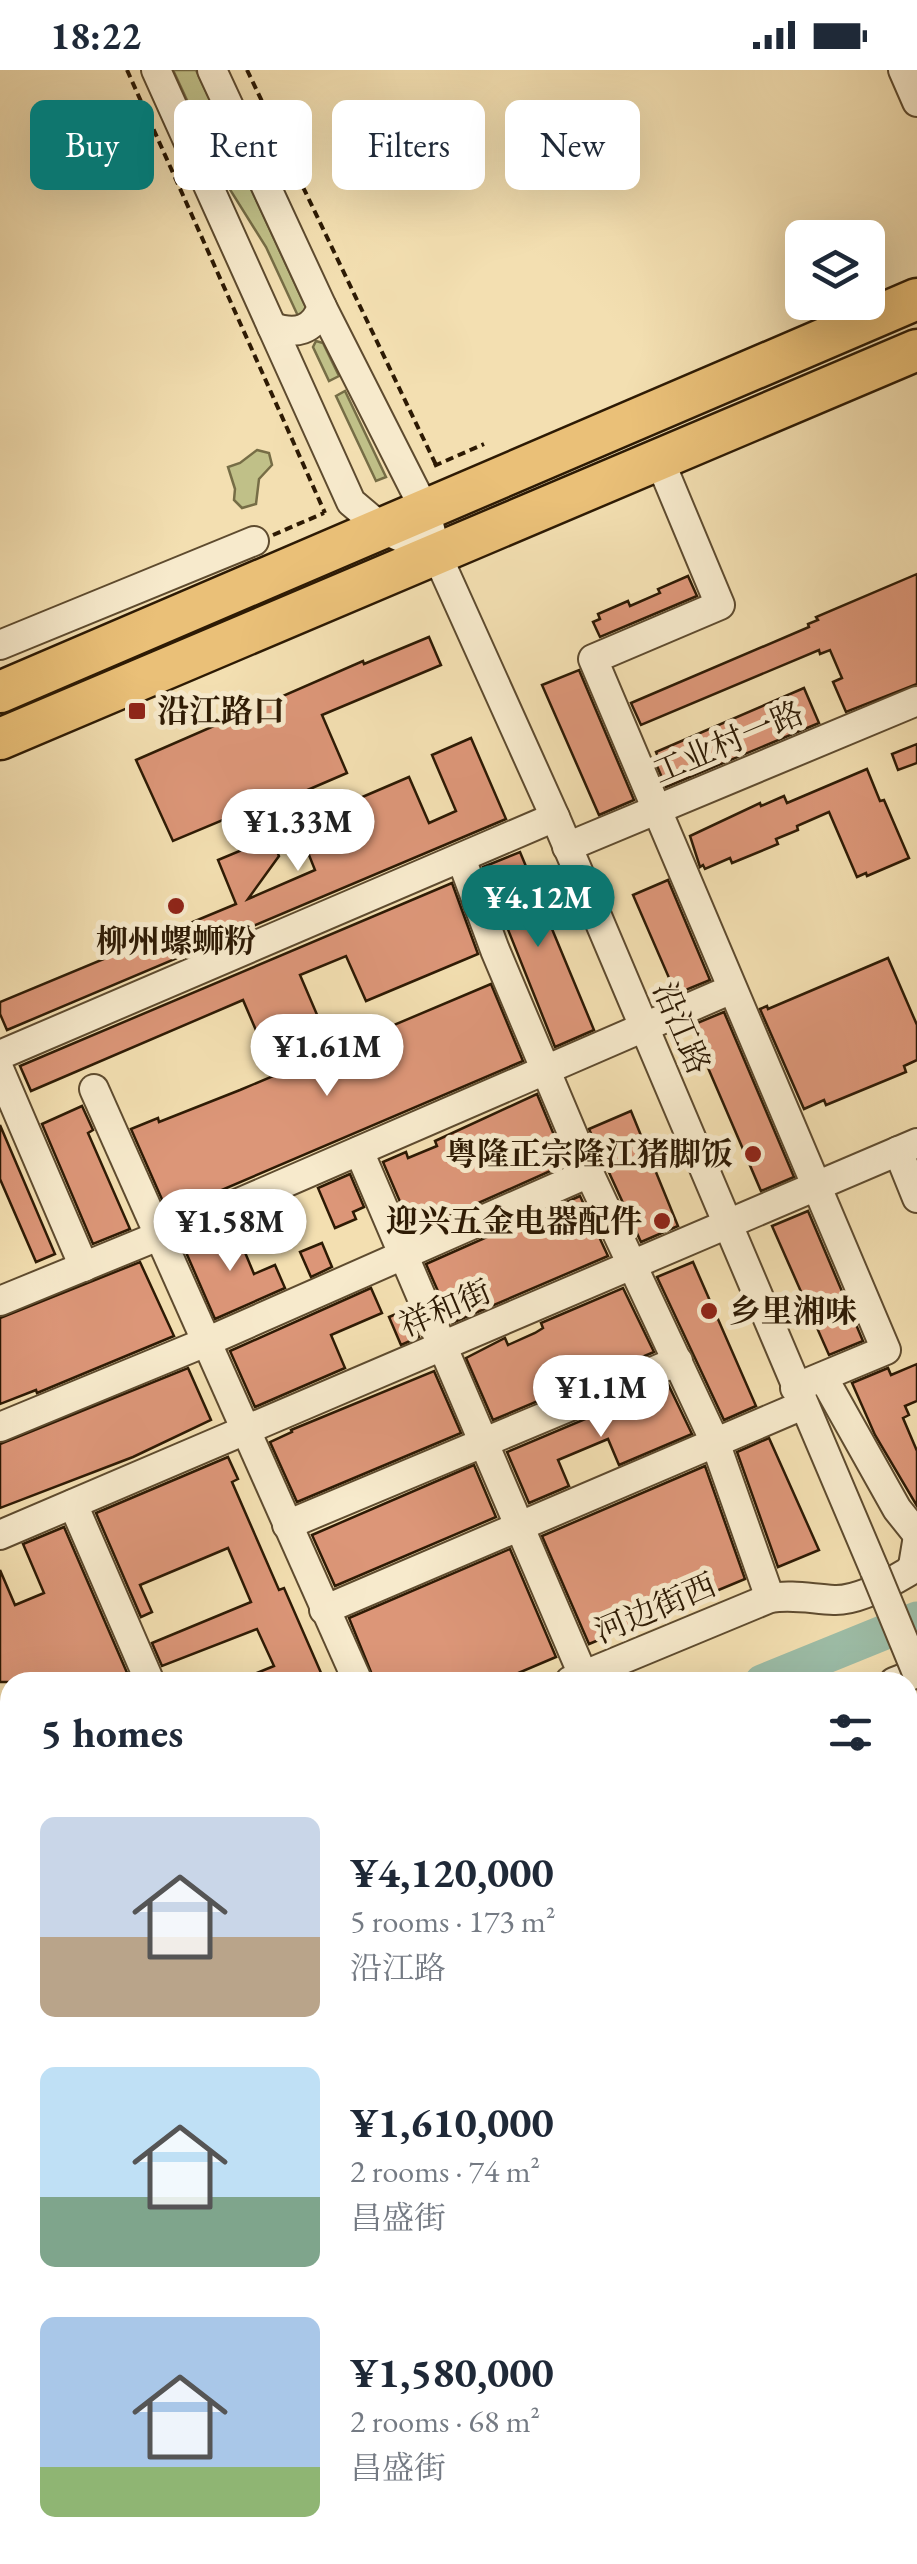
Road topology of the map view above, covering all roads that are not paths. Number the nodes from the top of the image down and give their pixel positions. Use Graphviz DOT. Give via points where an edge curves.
graph roads {
  1 [pos="156,70"];
  2 [pos="903,70"];
  3 [pos="231,72"];
  4 [pos="917,102"];
  5 [pos="917,299"];
  6 [pos="322,306"];
  7 [pos="272,327"];
  8 [pos="915,357"];
  9 [pos="659,460"];
  10 [pos="426,512"];
  11 [pos="383,529"];
  12 [pos="254,541"];
  13 [pos="436,553"];
  14 [pos="0,646"];
  15 [pos="0,692"];
  16 [pos="917,702"];
  17 [pos="0,739"];
  18 [pos="656,810"];
  19 [pos="555,817"];
  20 [pos="566,847"];
  21 [pos="461,858"];
  22 [pos="732,989"];
  23 [pos="642,1026"];
  24 [pos="0,1055"];
  25 [pos="0,1070"];
  26 [pos="546,1070"];
  27 [pos="94,1090"];
  28 [pos="908,1147"];
  29 [pos="359,1151"];
  30 [pos="589,1173"];
  31 [pos="816,1185"];
  32 [pos="917,1198"];
  33 [pos="727,1222"];
  34 [pos="159,1236"];
  35 [pos="405,1254"];
  36 [pos="634,1266"];
  37 [pos="84,1267"];
  38 [pos="0,1301"];
  39 [pos="206,1342"];
  40 [pos="443,1347"];
  41 [pos="678,1361"];
  42 [pos="823,1377"];
  43 [pos="799,1397"];
  44 [pos="0,1426"];
  45 [pos="245,1432"];
  46 [pos="715,1442"];
  47 [pos="485,1443"];
  48 [pos="74,1504"];
  49 [pos="520,1523"];
  50 [pos="287,1525"];
  51 [pos="917,1534"];
  52 [pos="0,1536"];
  53 [pos="917,1542"];
  54 [pos="770,1598"];
  55 [pos="324,1610"];
  56 [pos="146,1672"];
  57 [pos="353,1672"];
  58 [pos="573,1672"];
  59 [pos="592,1672"];
  60 [pos="917,1672"];
  1 -- 7 [label="street"];
  2 -- 4 [label="street"];
  3 -- 6 [label="street, 沿江路"];
  5 -- 10 [label="highway"];
  6 -- 7 [label="street" via="303,331"];
  6 -- 10 [label="street, 沿江路"];
  7 -- 11 [label="street" via="351,502"];
  8 -- 9 [label="highway"];
  9 -- 13 [label="highway"];
  9 -- 18 [label="street" via="720,605 592,659"];
  10 -- 11 [label="highway"];
  10 -- 13 [label="street, 沿江路"];
  11 -- 13 [label="street"];
  11 -- 15 [label="highway"];
  12 -- 14 [label="street"];
  13 -- 17 [label="highway"];
  13 -- 19 [label="street, 沿江路"];
  16 -- 18 [label="street, 工业村一路"];
  18 -- 20 [label="street, 工业村一路"];
  18 -- 22 [label="street"];
  19 -- 20 [label="street, 沿江路"];
  19 -- 21 [label="street"];
  20 -- 23 [label="street, 沿江路"];
  21 -- 24 [label="street"];
  21 -- 26 [label="street"];
  22 -- 23 [label="street"];
  22 -- 31 [label="street"];
  23 -- 26 [label="street"];
  23 -- 33 [label="street, 沿江路"];
  25 -- 37 [label="street"];
  26 -- 29 [label="street"];
  26 -- 30 [label="street"];
  27 -- 34 [label="street"];
  28 -- 31 [label="street, 祥和街"];
  28 -- 32 [label="street"];
  29 -- 34 [label="street"];
  29 -- 35 [label="street"];
  30 -- 35 [label="street"];
  30 -- 36 [label="street"];
  31 -- 33 [label="street, 祥和街"];
  31 -- 42 [label="street" via="886,1350"];
  33 -- 36 [label="street, 祥和街"];
  33 -- 43 [label="street, 沿江路"];
  34 -- 37 [label="street"];
  34 -- 39 [label="street"];
  35 -- 39 [label="street"];
  35 -- 40 [label="street"];
  36 -- 40 [label="street, 祥和街"];
  36 -- 41 [label="street"];
  37 -- 38 [label="street"];
  39 -- 44 [label="street"];
  39 -- 45 [label="street"];
  40 -- 45 [label="street, 祥和街"];
  40 -- 47 [label="street"];
  41 -- 46 [label="street"];
  41 -- 47 [label="street"];
  42 -- 43 [label="street"];
  42 -- 51 [label="street" via="896,1509"];
  43 -- 46 [label="street"];
  43 -- 60 [label="street, 沿江路, bridge"];
  45 -- 48 [label="street, 祥和街"];
  45 -- 50 [label="street"];
  46 -- 49 [label="street"];
  46 -- 54 [label="street"];
  47 -- 49 [label="street"];
  47 -- 50 [label="street"];
  48 -- 52 [label="street, 祥和街"];
  48 -- 56 [label="street"];
  49 -- 55 [label="street"];
  49 -- 58 [label="street"];
  50 -- 55 [label="street"];
  53 -- 54 [label="street" via="908,1572 853,1598"];
  54 -- 59 [label="street, 河边街西"];
  55 -- 57 [label="street"];
}
